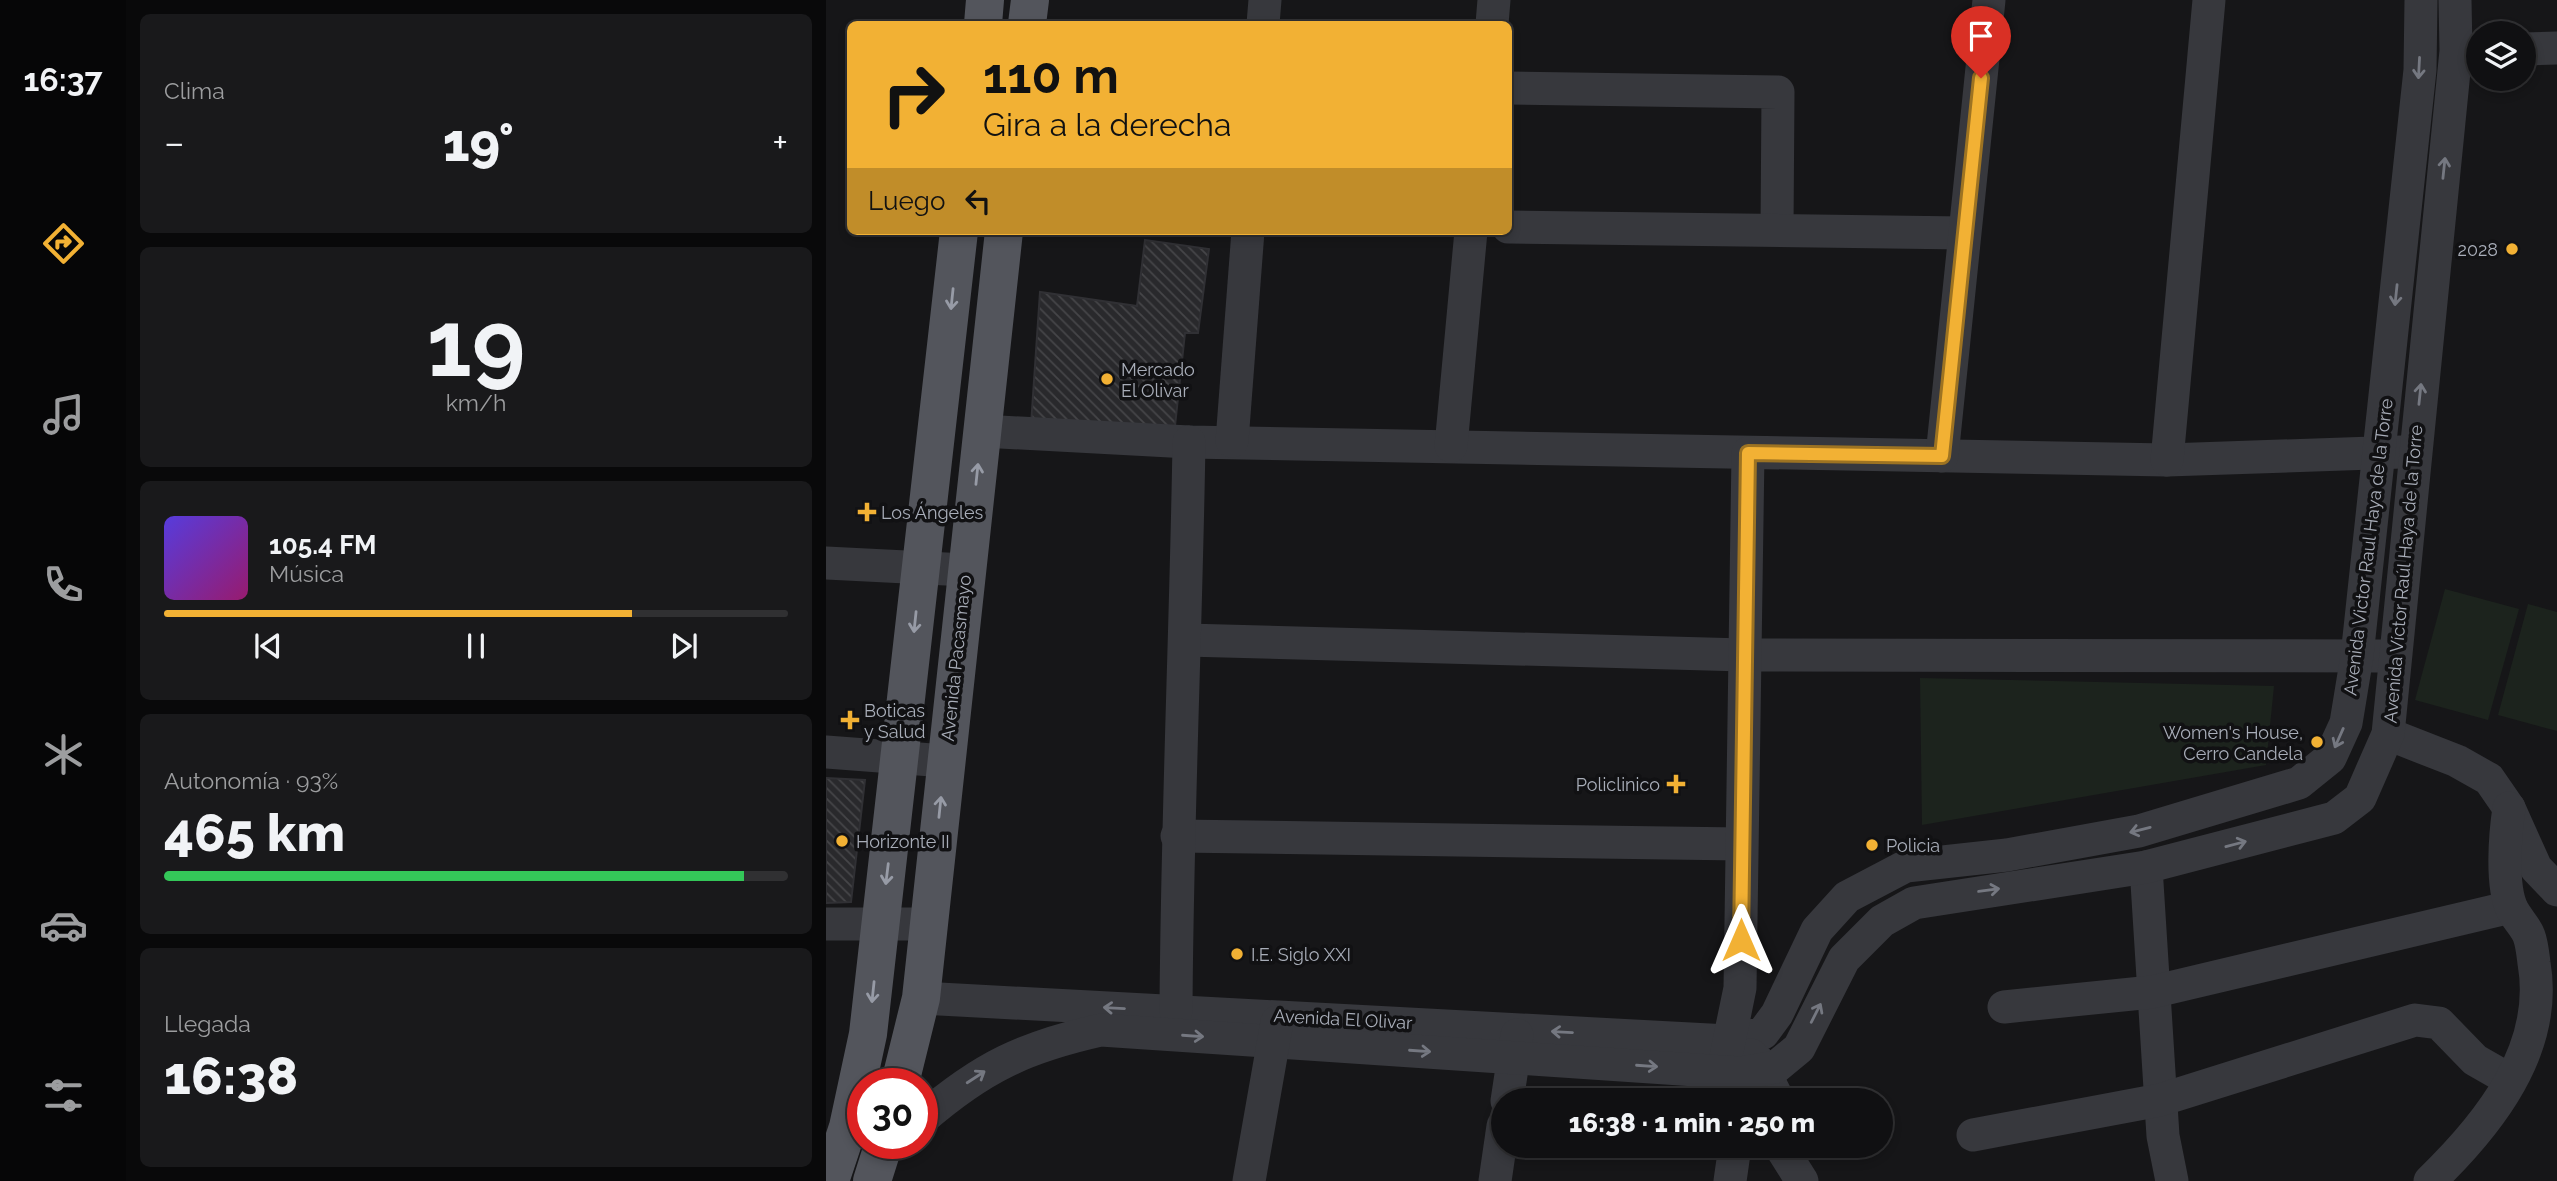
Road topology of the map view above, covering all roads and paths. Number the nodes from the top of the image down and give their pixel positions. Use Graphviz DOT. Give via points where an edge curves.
graph roads {
  1 [pos="985,0"];
  2 [pos="1030,0"];
  3 [pos="1265,0"];
  4 [pos="1494,0"];
  5 [pos="1989,0"];
  6 [pos="2209,0"];
  7 [pos="2421,0"];
  8 [pos="2455,0"];
  9 [pos="982,21"];
  10 [pos="1027,21"];
  11 [pos="1263,21"];
  12 [pos="1492,21"];
  13 [pos="2466,46"];
  14 [pos="2557,48"];
  15 [pos="2536,49"];
  16 [pos="2466,58"];
  17 [pos="1512,88"];
  18 [pos="1512,227"];
  19 [pos="1777,229"];
  20 [pos="1964,233"];
  21 [pos="959,235"];
  22 [pos="1004,235"];
  23 [pos="1248,235"];
  24 [pos="1471,235"];
  25 [pos="982,432"];
  26 [pos="1232,441"];
  27 [pos="1189,442"];
  28 [pos="1451,446"];
  29 [pos="2414,452"];
  30 [pos="1748,453"];
  31 [pos="2380,453"];
  32 [pos="1942,456"];
  33 [pos="2167,460"];
  34 [pos="826,563"];
  35 [pos="921,567"];
  36 [pos="966,569"];
  37 [pos="1186,639"];
  38 [pos="1744,655"];
  39 [pos="2357,656"];
  40 [pos="2395,656"];
  41 [pos="2388,734"];
  42 [pos="826,752"];
  43 [pos="900,758"];
  44 [pos="945,761"];
  45 [pos="2509,808"];
  46 [pos="1177,836"];
  47 [pos="1741,845"];
  48 [pos="2146,867"];
  49 [pos="2557,890"];
  50 [pos="2511,907"];
  51 [pos="826,924"];
  52 [pos="881,924"];
  53 [pos="926,924"];
  54 [pos="2152,992"];
  55 [pos="921,998"];
  56 [pos="2004,1007"];
  57 [pos="1176,1011"];
  58 [pos="1276,1029"];
  59 [pos="1763,1033"];
  60 [pos="1516,1043"];
  61 [pos="904,1068"];
  62 [pos="1734,1078"];
  63 [pos="2510,1080"];
  64 [pos="1773,1082"];
  65 [pos="1509,1088"];
  66 [pos="2161,1100"];
  67 [pos="938,1105"];
  68 [pos="845,1127"];
  69 [pos="1973,1135"];
  70 [pos="1498,1158"];
  71 [pos="1733,1158"];
  72 [pos="1788,1158"];
  73 [pos="879,1159"];
  74 [pos="888,1159"];
  75 [pos="872,1180"];
  76 [pos="830,1181"];
  77 [pos="1249,1181"];
  78 [pos="1495,1181"];
  79 [pos="1730,1181"];
  80 [pos="1802,1181"];
  81 [pos="2172,1181"];
  82 [pos="2430,1181"];
  1 -- 9 [label="main road"];
  2 -- 10 [label="main road"];
  3 -- 11 [label="street"];
  4 -- 12 [label="street"];
  5 -- 20 [label="street"];
  6 -- 33 [label="street"];
  7 -- 31 [label="street, Avenida Victor Raul Haya de la Torre, one-way" via="2420,70"];
  8 -- 13 [label="street, Avenida Víctor Raúl Haya de la Torre"];
  14 -- 15 [label="street"];
  29 -- 16 [label="street, Avenida Víctor Raúl Haya de la Torre, one-way"];
  17 -- 19 [label="street" via="1778,92"];
  18 -- 19 [label="street"];
  19 -- 20 [label="street"];
  20 -- 32 [label="street"];
  21 -- 35 [label="main road, one-way"];
  22 -- 25 [label="main road, Avenida Pacasmayo"];
  23 -- 26 [label="street"];
  24 -- 28 [label="street"];
  25 -- 27 [label="street"];
  36 -- 25 [label="main road, Avenida Pacasmayo, one-way"];
  26 -- 27 [label="street"];
  26 -- 28 [label="street"];
  27 -- 37 [label="street"];
  28 -- 30 [label="street"];
  29 -- 31 [label="street"];
  29 -- 40 [label="street, Avenida Víctor Raúl Haya de la Torre"];
  30 -- 32 [label="street"];
  30 -- 38 [label="street"];
  31 -- 33 [label="street"];
  31 -- 39 [label="street, Avenida Victor Raul Haya de la Torre"];
  32 -- 33 [label="street"];
  34 -- 35 [label="street"];
  35 -- 36 [label="street"];
  35 -- 43 [label="main road, one-way"];
  36 -- 44 [label="main road, Avenida Pacasmayo"];
  37 -- 38 [label="street"];
  37 -- 46 [label="street"];
  38 -- 39 [label="street"];
  38 -- 47 [label="street"];
  39 -- 40 [label="street"];
  39 -- 59 [label="street, Avenida Victor Raul Haya de la Torre, one-way" via="2346,723 2330,758 2299,783 2139,831 2007,855 1906,866 1847,897 1817,930 1777,1014"];
  40 -- 41 [label="street, Avenida Víctor Raúl Haya de la Torre"];
  41 -- 45 [label="street" via="2489,779"];
  48 -- 41 [label="street, Avenida Víctor Raúl Haya de la Torre, one-way" via="2334,818 2360,798"];
  42 -- 43 [label="street"];
  43 -- 44 [label="street"];
  43 -- 52 [label="main road, one-way"];
  53 -- 44 [label="main road, Avenida Pacasmayo, one-way"];
  45 -- 49 [label="street" via="2536,868"];
  45 -- 50 [label="street" via="2503,841"];
  46 -- 47 [label="street"];
  46 -- 57 [label="street"];
  47 -- 62 [label="street" via="1741,988"];
  48 -- 54 [label="street"];
  64 -- 48 [label="street, Avenida Víctor Raúl Haya de la Torre, one-way" via="1799,1048 1844,960 1882,921 1914,903"];
  50 -- 54 [label="street"];
  50 -- 63 [label="street" via="2529,936 2538,985 2534,1028"];
  51 -- 52 [label="street"];
  52 -- 53 [label="street"];
  52 -- 68 [label="main road, one-way" via="869,1034"];
  53 -- 55 [label="main road, Avenida Pacasmayo"];
  54 -- 56 [label="street"];
  54 -- 66 [label="street"];
  57 -- 55 [label="street, Avenida El Olivar, one-way"];
  55 -- 61 [label="main road, Avenida Pacasmayo"];
  57 -- 58 [label="street, Avenida El Olivar"];
  58 -- 60 [label="street, Avenida El Olivar"];
  67 -- 58 [label="street, one-way" via="998,1063 1048,1041 1101,1030"];
  58 -- 77 [label="street"];
  59 -- 62 [label="street, Avenida El Olivar"];
  60 -- 62 [label="street, Avenida El Olivar"];
  60 -- 65 [label="street"];
  62 -- 64 [label="street" via="1757,1087"];
  62 -- 64 [label="street" via="1742,1048"];
  63 -- 66 [label="street" via="2475,1060 2439,1023 2415,1020"];
  63 -- 82 [label="street" via="2493,1112"];
  66 -- 69 [label="street"];
  66 -- 81 [label="street"];
  68 -- 76 [label="main road"];
  70 -- 78 [label="street"];
  71 -- 79 [label="street"];
  72 -- 80 [label="street"];
  73 -- 75 [label="main road"];
  74 -- 75 [label="street"];
}
